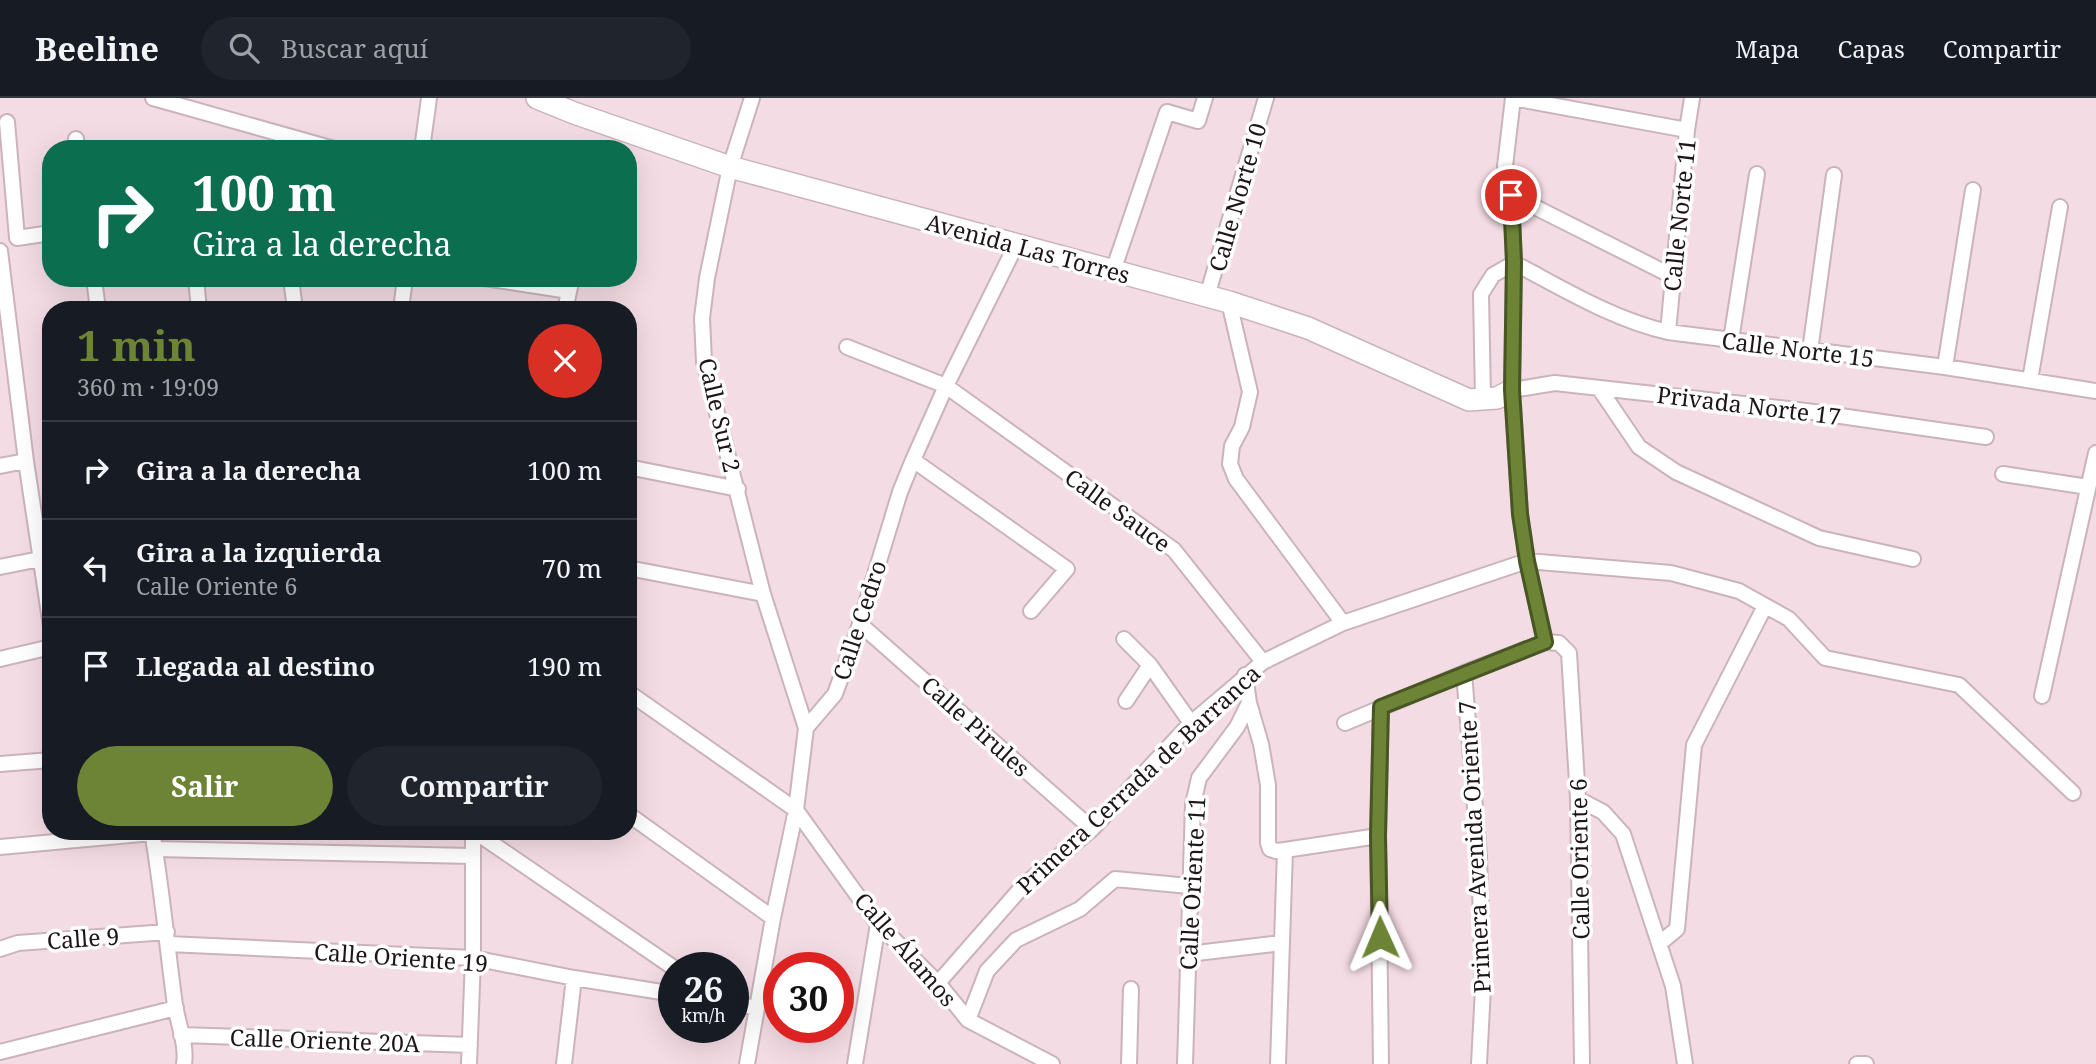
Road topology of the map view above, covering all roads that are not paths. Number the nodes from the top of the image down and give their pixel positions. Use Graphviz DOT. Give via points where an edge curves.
graph roads {
  1 [pos="153,98"];
  2 [pos="429,98"];
  3 [pos="537,98"];
  4 [pos="752,98"];
  5 [pos="1205,98"];
  6 [pos="1266,98"];
  7 [pos="1513,98"];
  8 [pos="1692,98"];
  9 [pos="7,122"];
  10 [pos="1687,130"];
  11 [pos="302,140"];
  12 [pos="423,140"];
  13 [pos="730,167"];
  14 [pos="1758,174"];
  15 [pos="1834,175"];
  16 [pos="1973,190"];
  17 [pos="1511,195"];
  18 [pos="2060,207"];
  19 [pos="42,234"];
  20 [pos="1016,245"];
  21 [pos="0,251"];
  22 [pos="1514,262"];
  23 [pos="1113,271"];
  24 [pos="1672,276"];
  25 [pos="2,281"];
  26 [pos="1208,296"];
  27 [pos="1229,302"];
  28 [pos="1668,332"];
  29 [pos="1731,340"];
  30 [pos="847,348"];
  31 [pos="1810,351"];
  32 [pos="1945,367"];
  33 [pos="7,370"];
  34 [pos="2030,380"];
  35 [pos="946,386"];
  36 [pos="1599,388"];
  37 [pos="1512,390"];
  38 [pos="2096,391"];
  39 [pos="1483,400"];
  40 [pos="1986,437"];
  41 [pos="2096,453"];
  42 [pos="913,460"];
  43 [pos="26,461"];
  44 [pos="0,466"];
  45 [pos="637,469"];
  46 [pos="2003,474"];
  47 [pos="2088,486"];
  48 [pos="737,489"];
  49 [pos="40,559"];
  50 [pos="1913,559"];
  51 [pos="1527,561"];
  52 [pos="0,568"];
  53 [pos="637,570"];
  54 [pos="42,571"];
  55 [pos="764,594"];
  56 [pos="1765,606"];
  57 [pos="1031,611"];
  58 [pos="1343,623"];
  59 [pos="860,624"];
  60 [pos="1124,639"];
  61 [pos="1545,642"];
  62 [pos="42,649"];
  63 [pos="0,659"];
  64 [pos="1263,662"];
  65 [pos="1150,665"];
  66 [pos="1464,673"];
  67 [pos="1245,675"];
  68 [pos="2042,696"];
  69 [pos="637,698"];
  70 [pos="1126,701"];
  71 [pos="1249,702"];
  72 [pos="1381,707"];
  73 [pos="1191,723"];
  74 [pos="1345,723"];
  75 [pos="806,728"];
  76 [pos="42,761"];
  77 [pos="0,764"];
  78 [pos="2074,793"];
  79 [pos="1578,799"];
  80 [pos="796,810"];
  81 [pos="637,820"];
  82 [pos="1092,829"];
  83 [pos="1378,836"];
  84 [pos="76,840"];
  85 [pos="153,840"];
  86 [pos="473,840"];
  87 [pos="486,840"];
  88 [pos="0,848"];
  89 [pos="155,849"];
  90 [pos="1285,850"];
  91 [pos="473,856"];
  92 [pos="1189,886"];
  93 [pos="773,918"];
  94 [pos="878,924"];
  95 [pos="167,938"];
  96 [pos="1282,943"];
  97 [pos="1660,943"];
  98 [pos="0,949"];
  99 [pos="1188,954"];
  100 [pos="658,957"];
  101 [pos="473,958"];
  102 [pos="574,978"];
  103 [pos="938,983"];
  104 [pos="1131,989"];
  105 [pos="658,991"];
  106 [pos="749,1006"];
  107 [pos="176,1008"];
  108 [pos="756,1008"];
  109 [pos="968,1020"];
  110 [pos="181,1035"];
  111 [pos="470,1045"];
  112 [pos="0,1052"];
  113 [pos="1586,1061"];
  114 [pos="184,1064"];
  115 [pos="469,1064"];
  116 [pos="564,1064"];
  117 [pos="747,1064"];
  118 [pos="855,1064"];
  119 [pos="1052,1064"];
  120 [pos="1129,1064"];
  121 [pos="1185,1064"];
  122 [pos="1278,1064"];
  123 [pos="1381,1064"];
  124 [pos="1479,1064"];
  125 [pos="1685,1064"];
  1 -- 11 [label="street"];
  2 -- 12 [label="street"];
  3 -- 13 [label="main road, Avenida Las Torres"];
  4 -- 13 [label="street, Calle Sur 2"];
  5 -- 23 [label="street" via="1198,121 1167,113"];
  6 -- 26 [label="street, Calle Norte 10"];
  7 -- 10 [label="street"];
  7 -- 17 [label="street" via="1505,166"];
  8 -- 10 [label="street, Calle Norte 11"];
  9 -- 19 [label="street" via="17,238"];
  10 -- 24 [label="street, Calle Norte 11"];
  13 -- 20 [label="main road, Avenida Las Torres"];
  13 -- 48 [label="street, Calle Sur 2" via="702,318 705,362"];
  14 -- 29 [label="street"];
  15 -- 31 [label="street"];
  16 -- 32 [label="street"];
  17 -- 22 [label="street"];
  17 -- 24 [label="street"];
  18 -- 34 [label="street"];
  20 -- 23 [label="main road, Avenida Las Torres"];
  20 -- 35 [label="street, Calle Cedro"];
  21 -- 25 [label="street"];
  22 -- 28 [label="street, Calle Norte 15" via="1606,311"];
  22 -- 37 [label="street"];
  22 -- 39 [label="street" via="1493,275 1481,294"];
  23 -- 26 [label="main road, Avenida Las Torres"];
  24 -- 28 [label="street, Calle Norte 11"];
  25 -- 33 [label="street"];
  26 -- 27 [label="main road, Avenida Las Torres"];
  27 -- 39 [label="main road, Avenida Las Torres" via="1307,328 1469,400"];
  27 -- 58 [label="street" via="1250,392 1230,464 1236,479"];
  28 -- 29 [label="street, Calle Norte 15"];
  29 -- 31 [label="street, Calle Norte 15"];
  30 -- 35 [label="street, Calle Sauce"];
  31 -- 32 [label="street, Calle Norte 15"];
  32 -- 34 [label="street, Calle Norte 15"];
  33 -- 43 [label="street"];
  34 -- 38 [label="street, Calle Norte 15"];
  35 -- 42 [label="street, Calle Cedro"];
  35 -- 64 [label="street, Calle Sauce" via="1174,550"];
  36 -- 37 [label="street, Privada Norte 17" via="1555,383"];
  36 -- 40 [label="street, Privada Norte 17"];
  36 -- 50 [label="street" via="1639,447 1676,472 1819,538"];
  37 -- 39 [label="main road"];
  37 -- 51 [label="street"];
  41 -- 47 [label="street"];
  42 -- 57 [label="street" via="1067,569"];
  42 -- 59 [label="street, Calle Cedro"];
  43 -- 44 [label="street"];
  43 -- 49 [label="street"];
  45 -- 48 [label="street"];
  46 -- 47 [label="street"];
  47 -- 68 [label="street"];
  48 -- 55 [label="street, Calle Sur 2"];
  49 -- 52 [label="street"];
  49 -- 54 [label="street"];
  51 -- 56 [label="street" via="1671,573 1739,591"];
  51 -- 58 [label="street, Primera Cerrada de Barranca"];
  51 -- 61 [label="street"];
  53 -- 55 [label="street"];
  55 -- 75 [label="street, Calle Sur 2"];
  56 -- 78 [label="street" via="1789,619 1825,658 1959,685"];
  56 -- 97 [label="street" via="1694,745 1676,929"];
  58 -- 64 [label="street, Primera Cerrada de Barranca"];
  59 -- 75 [label="street, Calle Cedro" via="835,694"];
  59 -- 82 [label="street, Calle Pirules"];
  60 -- 65 [label="street"];
  61 -- 66 [label="street"];
  61 -- 79 [label="street, Calle Oriente 6" via="1559,643 1569,653"];
  62 -- 63 [label="street"];
  64 -- 67 [label="street, Primera Cerrada de Barranca"];
  65 -- 70 [label="street"];
  65 -- 73 [label="street"];
  66 -- 72 [label="street"];
  66 -- 124 [label="street, Primera Avenida Oriente 7" via="1479,856 1483,988"];
  67 -- 71 [label="street"];
  67 -- 73 [label="street, Primera Cerrada de Barranca"];
  69 -- 80 [label="street, Calle Álamos"];
  71 -- 90 [label="street" via="1268,785 1268,843 1270,849"];
  71 -- 92 [label="street, Calle Oriente 11" via="1237,727 1199,778 1193,804"];
  72 -- 74 [label="street"];
  72 -- 83 [label="street"];
  73 -- 82 [label="street, Primera Cerrada de Barranca"];
  75 -- 80 [label="street"];
  76 -- 77 [label="street"];
  79 -- 97 [label="street" via="1603,812 1623,834"];
  79 -- 113 [label="street, Calle Oriente 6"];
  80 -- 93 [label="street"];
  80 -- 94 [label="street, Calle Álamos"];
  81 -- 93 [label="street"];
  82 -- 103 [label="street, Primera Cerrada de Barranca" via="1023,886"];
  83 -- 90 [label="street"];
  83 -- 123 [label="street"];
  84 -- 88 [label="street"];
  85 -- 89 [label="street"];
  86 -- 91 [label="street"];
  87 -- 100 [label="street"];
  89 -- 91 [label="street"];
  89 -- 95 [label="street"];
  90 -- 96 [label="street"];
  91 -- 101 [label="street"];
  92 -- 99 [label="street, Calle Oriente 11"];
  92 -- 109 [label="street" via="1115,879 1080,909 1016,940 987,971"];
  93 -- 108 [label="street"];
  94 -- 103 [label="street, Calle Álamos"];
  94 -- 118 [label="street"];
  95 -- 98 [label="street, Calle 9" via="18,943"];
  95 -- 101 [label="street, Calle Oriente 19"];
  95 -- 107 [label="street"];
  96 -- 99 [label="street"];
  96 -- 122 [label="street"];
  97 -- 125 [label="street" via="1673,986"];
  99 -- 121 [label="street, Calle Oriente 11"];
  101 -- 102 [label="street, Calle Oriente 19"];
  101 -- 111 [label="street"];
  102 -- 105 [label="street, Calle Oriente 19"];
  102 -- 116 [label="street"];
  103 -- 109 [label="street, Calle Álamos"];
  104 -- 120 [label="street"];
  106 -- 108 [label="street"];
  107 -- 110 [label="street"];
  107 -- 112 [label="street"];
  108 -- 117 [label="street"];
  109 -- 119 [label="street"];
  110 -- 111 [label="street, Calle Oriente 20A"];
  110 -- 114 [label="street"];
  111 -- 115 [label="street"];
}
